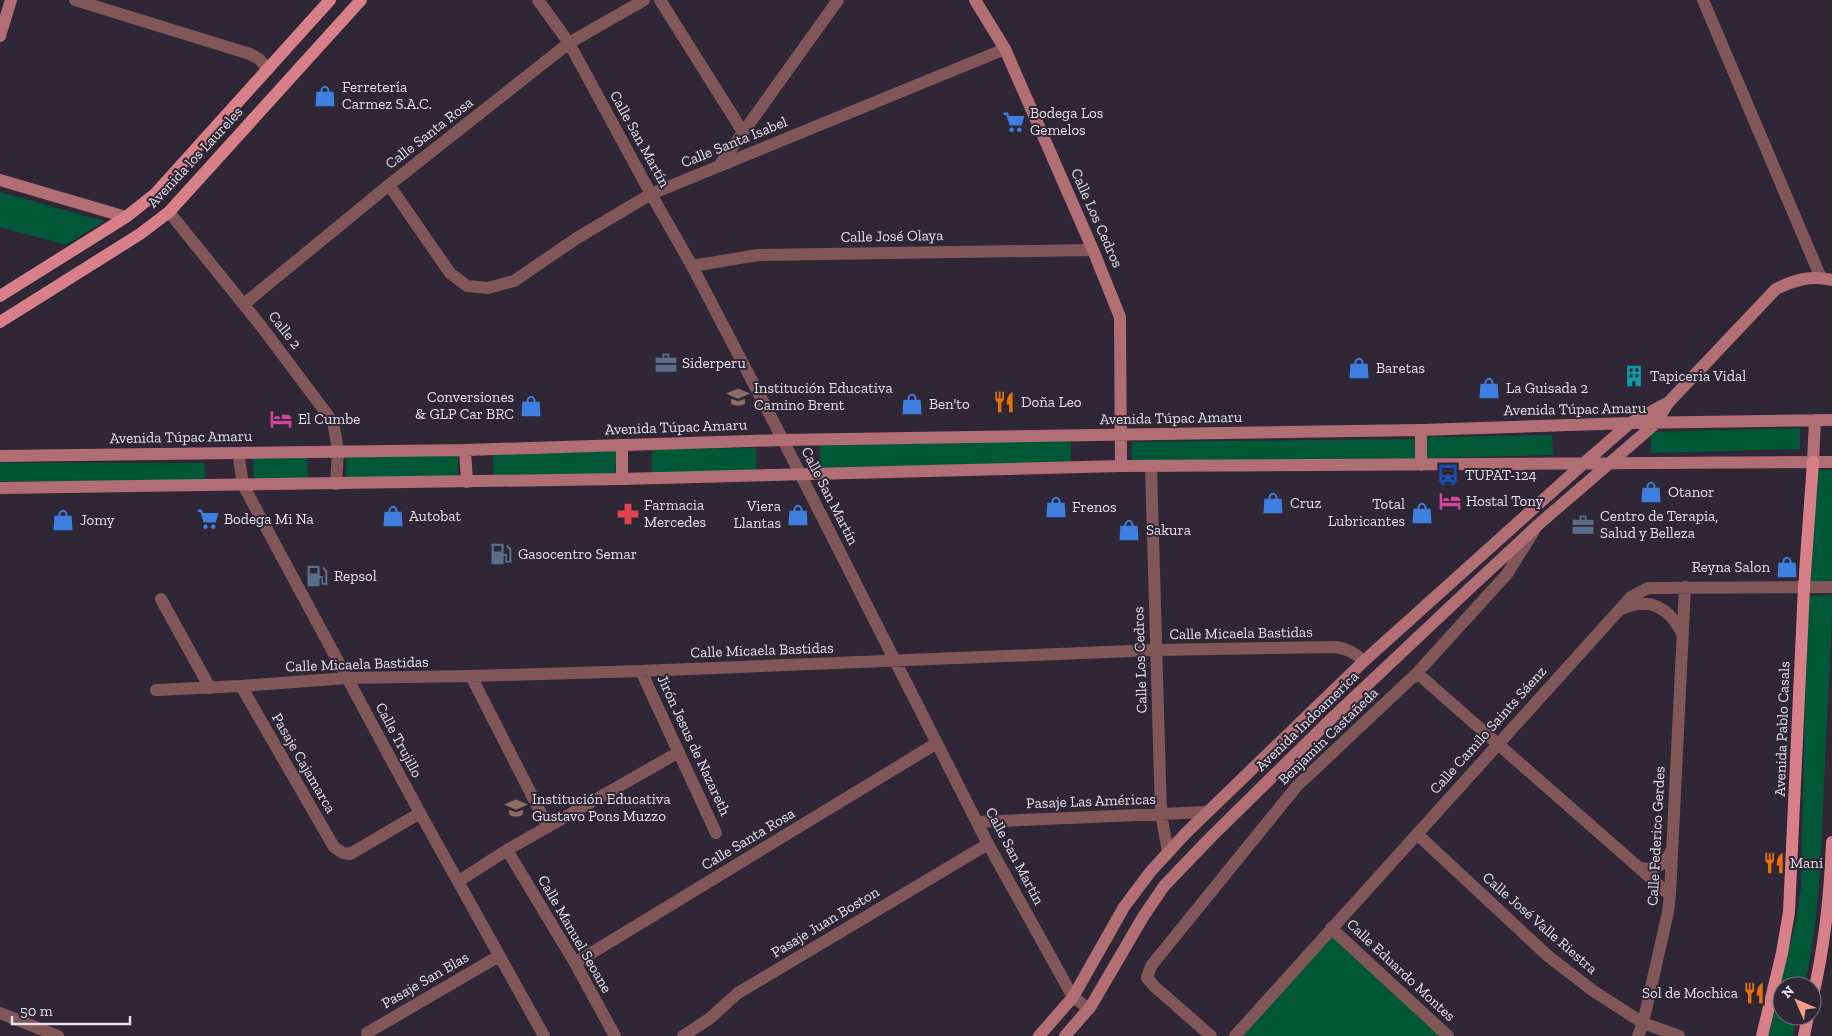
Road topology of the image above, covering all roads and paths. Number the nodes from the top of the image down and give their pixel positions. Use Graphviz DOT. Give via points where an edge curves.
graph roads {
  1 [pos="11,0"];
  2 [pos="75,0"];
  3 [pos="330,0"];
  4 [pos="362,0"];
  5 [pos="538,0"];
  6 [pos="644,0"];
  7 [pos="660,0"];
  8 [pos="838,0"];
  9 [pos="975,0"];
  10 [pos="1703,0"];
  11 [pos="0,36"];
  12 [pos="569,43"];
  13 [pos="1005,49"];
  14 [pos="268,68"];
  15 [pos="743,132"];
  16 [pos="719,166"];
  17 [pos="0,180"];
  18 [pos="389,185"];
  19 [pos="651,194"];
  20 [pos="169,212"];
  21 [pos="126,218"];
  22 [pos="1093,250"];
  23 [pos="692,266"];
  24 [pos="1827,279"];
  25 [pos="0,296"];
  26 [pos="244,304"];
  27 [pos="0,322"];
  28 [pos="1668,403"];
  29 [pos="1815,420"];
  30 [pos="1832,420"];
  31 [pos="1630,423"];
  32 [pos="1655,424"];
  33 [pos="1421,430"];
  34 [pos="1121,435"];
  35 [pos="783,440"];
  36 [pos="622,444"];
  37 [pos="338,450"];
  38 [pos="465,450"];
  39 [pos="238,453"];
  40 [pos="0,456"];
  41 [pos="1813,462"];
  42 [pos="1832,462"];
  43 [pos="1583,464"];
  44 [pos="1610,464"];
  45 [pos="1421,465"];
  46 [pos="1121,466"];
  47 [pos="1151,467"];
  48 [pos="801,475"];
  49 [pos="622,479"];
  50 [pos="467,482"];
  51 [pos="336,484"];
  52 [pos="243,485"];
  53 [pos="0,488"];
  54 [pos="1539,524"];
  55 [pos="1685,587"];
  56 [pos="1804,587"];
  57 [pos="1832,587"];
  58 [pos="161,599"];
  59 [pos="1619,610"];
  60 [pos="1682,634"];
  61 [pos="1155,650"];
  62 [pos="895,661"];
  63 [pos="1364,661"];
  64 [pos="642,671"];
  65 [pos="1417,673"];
  66 [pos="471,676"];
  67 [pos="347,678"];
  68 [pos="241,686"];
  69 [pos="210,688"];
  70 [pos="156,690"];
  71 [pos="937,743"];
  72 [pos="1498,743"];
  73 [pos="679,752"];
  74 [pos="1207,812"];
  75 [pos="420,813"];
  76 [pos="1161,814"];
  77 [pos="977,822"];
  78 [pos="548,827"];
  79 [pos="716,833"];
  80 [pos="1417,834"];
  81 [pos="1832,842"];
  82 [pos="988,844"];
  83 [pos="507,850"];
  84 [pos="1672,851"];
  85 [pos="1168,852"];
  86 [pos="1640,868"];
  87 [pos="459,881"];
  88 [pos="1670,895"];
  89 [pos="1331,928"];
  90 [pos="499,956"];
  91 [pos="575,964"];
  92 [pos="1818,976"];
  93 [pos="1073,997"];
  94 [pos="1089,1009"];
  95 [pos="0,1014"];
  96 [pos="1643,1023"];
  97 [pos="367,1033"];
  98 [pos="58,1036"];
  99 [pos="544,1036"];
  100 [pos="615,1036"];
  101 [pos="683,1036"];
  102 [pos="1039,1036"];
  103 [pos="1065,1036"];
  104 [pos="1210,1036"];
  105 [pos="1235,1036"];
  106 [pos="1448,1036"];
  107 [pos="1638,1036"];
  108 [pos="1679,1036"];
  109 [pos="1762,1036"];
  1 -- 11 [label="main road"];
  2 -- 14 [label="street" via="250,54"];
  3 -- 14 [label="main road, Avenida los Laureles"];
  4 -- 20 [label="main road, Avenida los Laureles"];
  5 -- 12 [label="street, Calle San Martín"];
  6 -- 12 [label="street, Calle Santa Rosa"];
  7 -- 15 [label="street"];
  8 -- 15 [label="street"];
  9 -- 13 [label="main road, Calle Los Cedros"];
  10 -- 24 [label="street"];
  12 -- 18 [label="street, Calle Santa Rosa"];
  12 -- 19 [label="street, Calle San Martín"];
  13 -- 16 [label="street, Calle Santa Isabel"];
  13 -- 22 [label="main road, Calle Los Cedros"];
  14 -- 21 [label="main road, Avenida los Laureles" via="155,194"];
  15 -- 16 [label="street"];
  16 -- 19 [label="street, Calle Santa Isabel"];
  17 -- 21 [label="main road"];
  18 -- 19 [label="street, Calle Santa Isabel" via="450,273 467,286 488,288 514,281 577,238"];
  18 -- 26 [label="street, Calle Santa Rosa"];
  19 -- 23 [label="street, Calle San Martín"];
  20 -- 26 [label="street, Calle 2"];
  20 -- 27 [label="main road, Avenida los Laureles" via="140,234"];
  21 -- 25 [label="main road, Avenida los Laureles"];
  22 -- 23 [label="street, Calle José Olaya" via="785,254"];
  22 -- 34 [label="main road, Calle Los Cedros" via="1122,325"];
  23 -- 35 [label="street, Calle San Martín"];
  24 -- 28 [label="main road" via="1802,279 1776,290"];
  26 -- 37 [label="street, Calle 2" via="333,422"];
  28 -- 31 [label="main road"];
  28 -- 32 [label="main road, Avenida Indoamerica"];
  29 -- 30 [label="main road, Avenida Túpac Amaru"];
  29 -- 32 [label="main road, Avenida Túpac Amaru"];
  29 -- 41 [label="main road, Avenida Pablo Casals"];
  31 -- 32 [label="main road, Avenida Túpac Amaru"];
  31 -- 33 [label="main road, Avenida Túpac Amaru"];
  31 -- 43 [label="main road, Avenida Indoamerica"];
  32 -- 44 [label="main road, Avenida Indoamerica"];
  33 -- 34 [label="main road, Avenida Túpac Amaru"];
  33 -- 45 [label="main road"];
  34 -- 35 [label="main road, Avenida Túpac Amaru"];
  34 -- 46 [label="main road, Calle Los Cedros"];
  35 -- 36 [label="main road, Avenida Túpac Amaru"];
  35 -- 48 [label="street, Calle San Martín"];
  36 -- 38 [label="main road, Avenida Túpac Amaru"];
  36 -- 49 [label="main road"];
  37 -- 38 [label="main road, Avenida Túpac Amaru"];
  37 -- 39 [label="main road, Avenida Túpac Amaru"];
  37 -- 51 [label="street, Calle 2"];
  38 -- 50 [label="main road"];
  39 -- 40 [label="main road, Avenida Túpac Amaru"];
  39 -- 52 [label="street, Calle Trujillo"];
  41 -- 42 [label="main road"];
  41 -- 44 [label="main road"];
  41 -- 56 [label="main road, Avenida Pablo Casals"];
  43 -- 44 [label="main road"];
  43 -- 45 [label="main road"];
  43 -- 63 [label="main road, Avenida Indoamerica"];
  44 -- 54 [label="main road, Avenida Indoamerica"];
  45 -- 47 [label="main road"];
  46 -- 47 [label="main road"];
  46 -- 48 [label="main road"];
  47 -- 61 [label="street, Calle Los Cedros"];
  48 -- 49 [label="main road"];
  48 -- 62 [label="street, Calle San Martín"];
  49 -- 50 [label="main road"];
  50 -- 51 [label="main road"];
  51 -- 52 [label="main road"];
  52 -- 53 [label="main road"];
  52 -- 67 [label="street, Calle Trujillo"];
  54 -- 65 [label="street, Benjamin Castañeda" via="1507,574"];
  54 -- 94 [label="main road, Avenida Indoamerica" via="1330,720 1164,886 1142,917"];
  55 -- 56 [label="street, Calle Camilo Saints Sáenz"];
  55 -- 59 [label="street, Calle Camilo Saints Sáenz" via="1648,588 1631,597"];
  55 -- 60 [label="street, Calle Federico Gerdes"];
  56 -- 57 [label="street, Calle Camilo Saints Sáenz"];
  56 -- 109 [label="main road, Avenida Pablo Casals" via="1790,912"];
  58 -- 69 [label="street"];
  59 -- 60 [label="street" via="1633,604 1649,604 1664,609"];
  59 -- 72 [label="street, Calle Camilo Saints Sáenz"];
  60 -- 84 [label="street, Calle Federico Gerdes"];
  61 -- 62 [label="street, Calle Micaela Bastidas"];
  61 -- 63 [label="street, Calle Micaela Bastidas" via="1336,647 1348,649"];
  61 -- 76 [label="street, Calle Los Cedros"];
  62 -- 64 [label="street, Calle Micaela Bastidas"];
  62 -- 71 [label="street, Calle San Martín"];
  63 -- 74 [label="main road, Avenida Indoamerica"];
  64 -- 66 [label="street, Calle Micaela Bastidas"];
  64 -- 73 [label="street, Jirón Jesus de Nazareth"];
  65 -- 72 [label="street"];
  65 -- 104 [label="street, Benjamin Castañeda" via="1297,786 1151,966 1147,978"];
  66 -- 67 [label="street, Calle Micaela Bastidas"];
  66 -- 78 [label="street"];
  67 -- 68 [label="street, Calle Micaela Bastidas"];
  67 -- 75 [label="street, Calle Trujillo"];
  68 -- 69 [label="street, Calle Micaela Bastidas"];
  68 -- 75 [label="street, Pasaje Cajamarca" via="334,847 350,854"];
  69 -- 70 [label="street, Calle Micaela Bastidas"];
  71 -- 77 [label="street, Calle San Martín"];
  71 -- 91 [label="street, Calle Santa Rosa"];
  72 -- 80 [label="street, Calle Camilo Saints Sáenz"];
  72 -- 86 [label="street"];
  73 -- 78 [label="street"];
  73 -- 79 [label="street, Jirón Jesus de Nazareth"];
  74 -- 76 [label="street, Pasaje Las Américas"];
  74 -- 85 [label="main road, Avenida Indoamerica"];
  75 -- 87 [label="street, Calle Trujillo"];
  76 -- 77 [label="street, Pasaje Las Américas"];
  76 -- 85 [label="street, Calle Los Cedros"];
  77 -- 82 [label="street, Calle San Martín"];
  78 -- 83 [label="street"];
  80 -- 89 [label="street, Calle Camilo Saints Sáenz"];
  80 -- 96 [label="street, Calle José Valle Riestra" via="1548,956"];
  81 -- 92 [label="main road" via="1828,917"];
  82 -- 93 [label="street, Calle San Martín"];
  82 -- 101 [label="street, Pasaje Juan Boston" via="738,993 709,1019"];
  83 -- 87 [label="street"];
  83 -- 91 [label="street, Calle Manuel Seoane"];
  84 -- 86 [label="street" via="1660,867"];
  84 -- 88 [label="street, Calle Federico Gerdes"];
  85 -- 93 [label="main road, Avenida Indoamerica" via="1124,908"];
  86 -- 88 [label="street"];
  87 -- 90 [label="street, Calle Trujillo"];
  88 -- 96 [label="street, Calle Federico Gerdes"];
  89 -- 105 [label="street, Calle Camilo Saints Sáenz"];
  89 -- 106 [label="street, Calle Eduardo Montes"];
  90 -- 97 [label="street, Pasaje San Blas"];
  90 -- 99 [label="street, Calle Trujillo"];
  91 -- 100 [label="street, Calle Manuel Seoane"];
  93 -- 94 [label="street, Calle San Martín"];
  93 -- 102 [label="main road, Avenida Indoamerica"];
  94 -- 103 [label="main road, Avenida Indoamerica"];
  95 -- 98 [label="street"];
  96 -- 107 [label="street, Calle Federico Gerdes"];
  96 -- 108 [label="street, Calle José Valle Riestra"];
}
